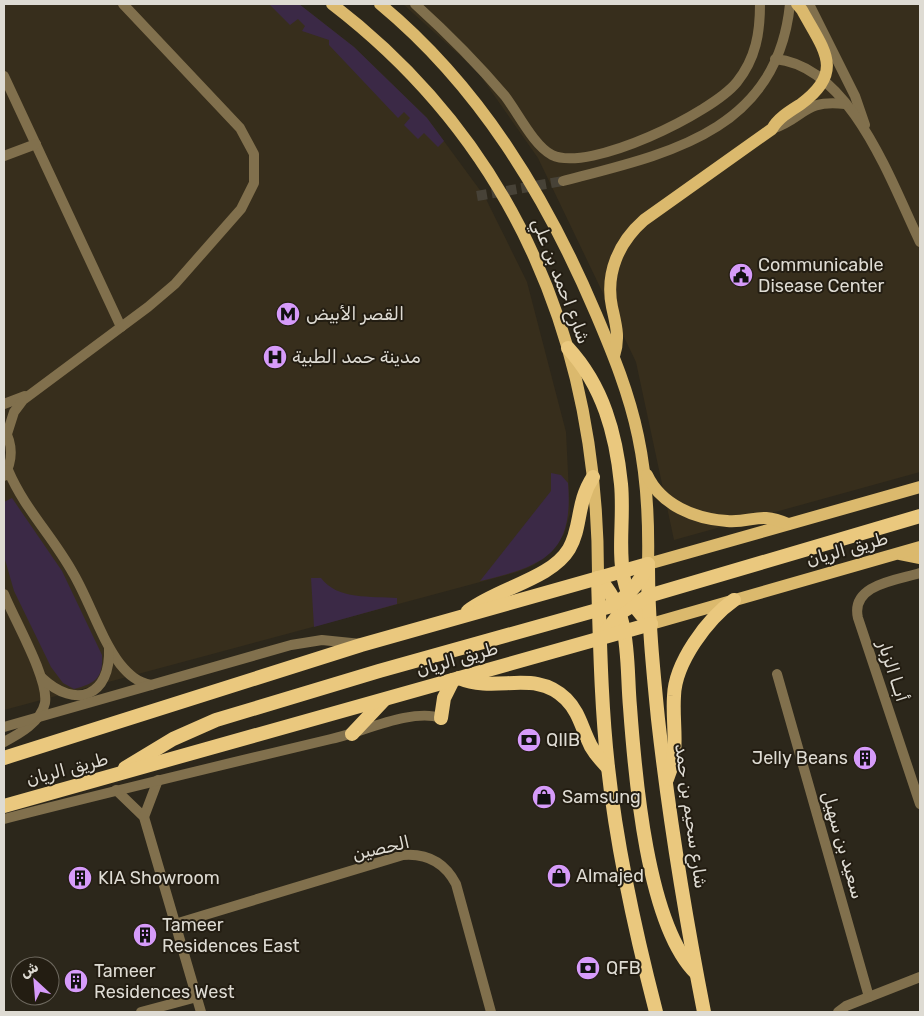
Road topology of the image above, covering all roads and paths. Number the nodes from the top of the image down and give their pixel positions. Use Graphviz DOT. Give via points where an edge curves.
graph roads {
  1 [pos="123,4"];
  2 [pos="332,4"];
  3 [pos="380,4"];
  4 [pos="415,4"];
  5 [pos="760,4"];
  6 [pos="790,4"];
  7 [pos="797,4"];
  8 [pos="809,4"];
  9 [pos="775,59"];
  10 [pos="4,76"];
  11 [pos="824,80"];
  12 [pos="845,104"];
  13 [pos="772,129"];
  14 [pos="866,130"];
  15 [pos="36,144"];
  16 [pos="21,151"];
  17 [pos="4,156"];
  18 [pos="4,163"];
  19 [pos="563,181"];
  20 [pos="920,242"];
  21 [pos="121,327"];
  22 [pos="568,348"];
  23 [pos="614,356"];
  24 [pos="29,395"];
  25 [pos="4,404"];
  26 [pos="5,431"];
  27 [pos="644,465"];
  28 [pos="6,474"];
  29 [pos="593,477"];
  30 [pos="920,487"];
  31 [pos="920,516"];
  32 [pos="788,524"];
  33 [pos="920,547"];
  34 [pos="897,554"];
  35 [pos="920,558"];
  36 [pos="648,564"];
  37 [pos="622,572"];
  38 [pos="920,573"];
  39 [pos="598,578"];
  40 [pos="4,594"];
  41 [pos="648,596"];
  42 [pos="734,600"];
  43 [pos="624,603"];
  44 [pos="599,610"];
  45 [pos="461,617"];
  46 [pos="651,624"];
  47 [pos="624,632"];
  48 [pos="600,639"];
  49 [pos="362,645"];
  50 [pos="109,647"];
  51 [pos="777,674"];
  52 [pos="42,678"];
  53 [pos="456,679"];
  54 [pos="152,685"];
  55 [pos="386,698"];
  56 [pos="38,717"];
  57 [pos="441,718"];
  58 [pos="4,727"];
  59 [pos="352,734"];
  60 [pos="4,742"];
  61 [pos="4,758"];
  62 [pos="608,768"];
  63 [pos="114,775"];
  64 [pos="158,780"];
  65 [pos="666,782"];
  66 [pos="116,790"];
  67 [pos="920,804"];
  68 [pos="4,806"];
  69 [pos="144,817"];
  70 [pos="4,819"];
  71 [pos="175,924"];
  72 [pos="696,974"];
  73 [pos="920,977"];
  74 [pos="196,997"];
  75 [pos="869,997"];
  76 [pos="141,1012"];
  77 [pos="201,1012"];
  78 [pos="491,1012"];
  79 [pos="656,1012"];
  80 [pos="704,1012"];
  81 [pos="838,1012"];
  1 -- 21 [label="street" via="240,128 254,154 255,173 246,202 230,224 175,284"];
  2 -- 22 [label="main road, شارع احمد بن علي" via="416,78 480,158 532,251"];
  3 -- 23 [label="main road, شارع احمد بن علي" via="460,83 509,148 569,254"];
  4 -- 5 [label="street" via="488,77 540,146 566,158 598,153 654,134 721,99 752,57 760,30"];
  6 -- 9 [label="street" via="786,30"];
  7 -- 11 [label="main road" via="827,58"];
  8 -- 14 [label="street" via="854,96"];
  9 -- 11 [label="street" via="801,65"];
  9 -- 19 [label="street" via="753,96 732,117 708,133 642,160"];
  10 -- 15 [label="street"];
  11 -- 12 [label="street"];
  11 -- 13 [label="main road" via="813,94 778,120"];
  12 -- 13 [label="street" via="815,104"];
  12 -- 14 [label="street"];
  13 -- 23 [label="main road" via="644,220 627,237 616,258 610,282 618,337"];
  14 -- 20 [label="street"];
  15 -- 16 [label="street"];
  15 -- 21 [label="street"];
  16 -- 17 [label="street"];
  16 -- 18 [label="street"];
  21 -- 24 [label="street"];
  22 -- 29 [label="main road, شارع احمد بن علي" via="584,414"];
  22 -- 37 [label="highway" via="594,383 611,428 621,484"];
  23 -- 27 [label="main road, شارع احمد بن علي" via="632,409"];
  24 -- 25 [label="street"];
  24 -- 26 [label="street" via="14,412"];
  26 -- 28 [label="street" via="11,452"];
  27 -- 32 [label="main road" via="655,490 684,511 728,521 761,517"];
  27 -- 36 [label="main road, شارع احمد بن علي"];
  28 -- 50 [label="street" via="73,572"];
  29 -- 39 [label="main road, شارع احمد بن علي"];
  29 -- 45 [label="highway" via="580,504 574,539 560,561 547,571 490,597"];
  30 -- 32 [label="main road, طريق الريان"];
  31 -- 41 [label="highway"];
  32 -- 36 [label="main road, طريق الريان"];
  33 -- 34 [label="main road, طريق الريان"];
  34 -- 35 [label="main road"];
  34 -- 42 [label="main road, طريق الريان"];
  36 -- 37 [label="highway, طريق الريان"];
  36 -- 41 [label="highway, شارع احمد بن علي"];
  36 -- 43 [label="highway"];
  37 -- 39 [label="highway, طريق الريان"];
  37 -- 43 [label="highway"];
  38 -- 67 [label="street, أبــا الزبار" via="871,588 858,604 858,618"];
  39 -- 43 [label="highway"];
  39 -- 44 [label="highway, شارع احمد بن علي"];
  39 -- 45 [label="highway, طريق الريان"];
  40 -- 52 [label="street"];
  41 -- 43 [label="highway"];
  41 -- 46 [label="highway, شارع احمد بن علي"];
  42 -- 46 [label="main road, طريق الريان"];
  42 -- 65 [label="highway" via="708,623 678,675 673,698 675,749"];
  43 -- 44 [label="highway"];
  43 -- 46 [label="highway"];
  43 -- 47 [label="highway"];
  43 -- 48 [label="highway"];
  44 -- 48 [label="highway, شارع احمد بن علي"];
  44 -- 63 [label="highway" via="216,720 173,739"];
  45 -- 49 [label="highway, طريق الريان"];
  46 -- 47 [label="highway, طريق الريان"];
  46 -- 65 [label="highway, شارع سحيم بن حمد"];
  47 -- 48 [label="highway, طريق الريان"];
  47 -- 72 [label="highway" via="634,757 654,880 671,936"];
  48 -- 53 [label="highway, طريق الريان"];
  48 -- 62 [label="highway" via="602,712"];
  49 -- 54 [label="street, طريق الريان" via="338,640 306,642"];
  49 -- 61 [label="highway, طريق الريان"];
  50 -- 52 [label="street" via="109,668 104,680 90,693 67,695 52,688"];
  50 -- 54 [label="street" via="132,677"];
  51 -- 75 [label="street, سعيد بن سهيل"];
  52 -- 56 [label="street" via="45,702"];
  53 -- 55 [label="highway, طريق الريان"];
  53 -- 57 [label="highway" via="444,698"];
  53 -- 62 [label="highway" via="486,685 523,682 552,689 571,704 593,749"];
  54 -- 56 [label="street, طريق الريان"];
  55 -- 59 [label="highway"];
  55 -- 63 [label="highway, طريق الريان"];
  56 -- 58 [label="street, طريق الريان"];
  56 -- 60 [label="street" via="22,733"];
  57 -- 59 [label="street, طريق الريان" via="412,716"];
  59 -- 64 [label="street, طريق الريان"];
  62 -- 79 [label="highway" via="625,881"];
  63 -- 68 [label="highway, طريق الريان"];
  64 -- 66 [label="street, طريق الريان"];
  64 -- 69 [label="street"];
  65 -- 72 [label="highway, شارع سحيم بن حمد"];
  66 -- 69 [label="street"];
  66 -- 70 [label="street, طريق الريان"];
  69 -- 71 [label="street"];
  71 -- 74 [label="street"];
  71 -- 78 [label="street, الحصين" via="403,856 422,855 446,868 456,884"];
  72 -- 80 [label="highway, شارع سحيم بن حمد"];
  73 -- 75 [label="street"];
  74 -- 76 [label="street"];
  74 -- 77 [label="street"];
  75 -- 81 [label="street"];
}
